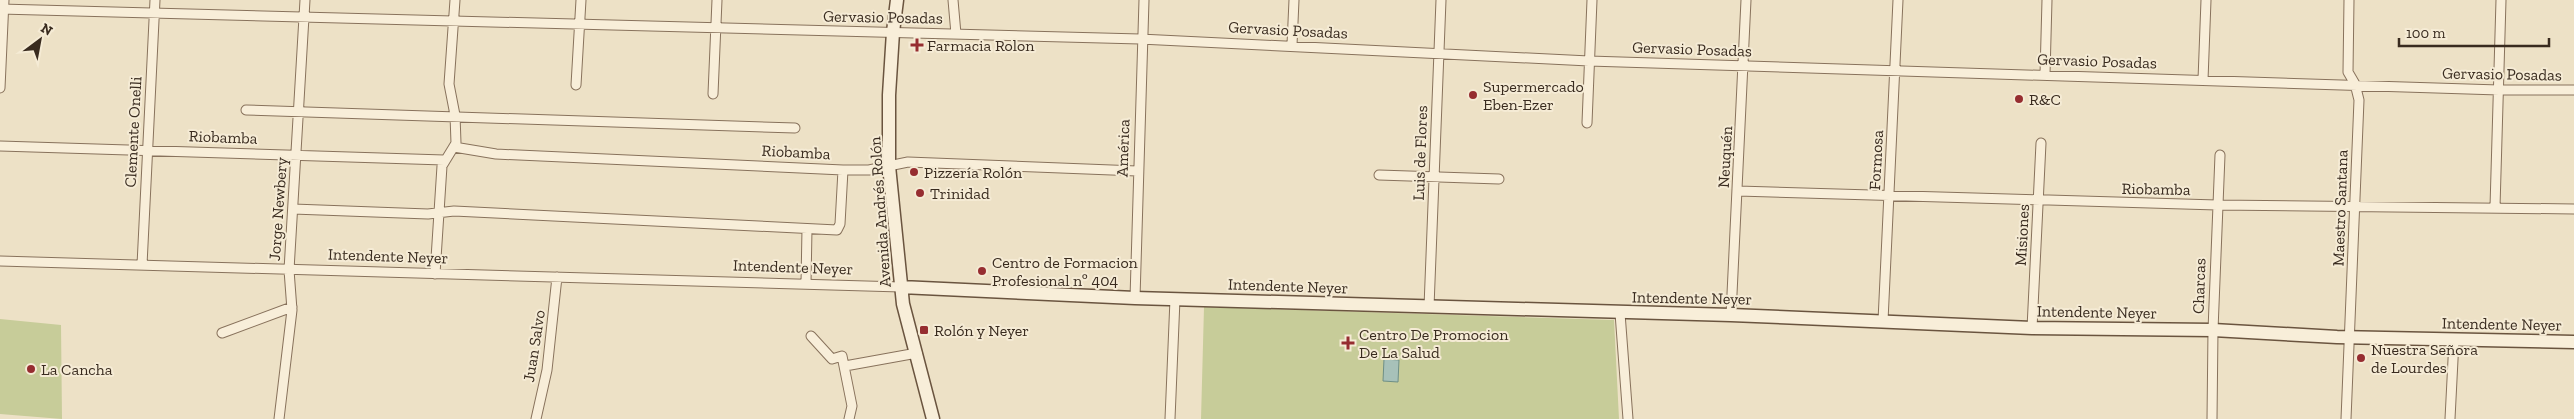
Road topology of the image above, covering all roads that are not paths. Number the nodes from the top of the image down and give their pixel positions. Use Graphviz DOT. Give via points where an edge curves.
graph roads {
  1 [pos="155,0"];
  2 [pos="305,0"];
  3 [pos="455,0"];
  4 [pos="581,0"];
  5 [pos="717,0"];
  6 [pos="897,0"];
  7 [pos="953,0"];
  8 [pos="1144,0"];
  9 [pos="1294,0"];
  10 [pos="1441,0"];
  11 [pos="1592,0"];
  12 [pos="1746,0"];
  13 [pos="1898,0"];
  14 [pos="2047,0"];
  15 [pos="2206,0"];
  16 [pos="2349,0"];
  17 [pos="2501,0"];
  18 [pos="3,6"];
  19 [pos="154,13"];
  20 [pos="305,17"];
  21 [pos="454,21"];
  22 [pos="579,24"];
  23 [pos="715,27"];
  24 [pos="893,32"];
  25 [pos="956,34"];
  26 [pos="1142,39"];
  27 [pos="1292,45"];
  28 [pos="1439,52"];
  29 [pos="1590,61"];
  30 [pos="1744,66"];
  31 [pos="1896,70"];
  32 [pos="2045,74"];
  33 [pos="2203,80"];
  34 [pos="2354,84"];
  35 [pos="576,85"];
  36 [pos="0,88"];
  37 [pos="2499,90"];
  38 [pos="2574,90"];
  39 [pos="712,94"];
  40 [pos="246,110"];
  41 [pos="299,112"];
  42 [pos="455,115"];
  43 [pos="1587,123"];
  44 [pos="795,128"];
  45 [pos="2041,143"];
  46 [pos="0,146"];
  47 [pos="454,147"];
  48 [pos="147,150"];
  49 [pos="297,155"];
  50 [pos="2220,155"];
  51 [pos="444,160"];
  52 [pos="889,166"];
  53 [pos="843,170"];
  54 [pos="1137,172"];
  55 [pos="1379,176"];
  56 [pos="1434,177"];
  57 [pos="1499,179"];
  58 [pos="1738,191"];
  59 [pos="1889,196"];
  60 [pos="2039,201"];
  61 [pos="2217,205"];
  62 [pos="2495,207"];
  63 [pos="2356,208"];
  64 [pos="293,209"];
  65 [pos="2574,209"];
  66 [pos="439,213"];
  67 [pos="808,229"];
  68 [pos="0,261"];
  69 [pos="142,265"];
  70 [pos="289,270"];
  71 [pos="435,274"];
  72 [pos="557,277"];
  73 [pos="806,283"];
  74 [pos="901,287"];
  75 [pos="1135,298"];
  76 [pos="1175,299"];
  77 [pos="292,307"];
  78 [pos="1429,307"];
  79 [pos="1620,313"];
  80 [pos="1731,315"];
  81 [pos="1883,321"];
  82 [pos="2032,328"];
  83 [pos="2213,330"];
  84 [pos="222,333"];
  85 [pos="811,336"];
  86 [pos="2349,337"];
  87 [pos="2454,340"];
  88 [pos="2574,342"];
  89 [pos="918,353"];
  90 [pos="845,366"];
  91 [pos="279,419"];
  92 [pos="536,419"];
  93 [pos="849,419"];
  94 [pos="932,419"];
  95 [pos="1170,419"];
  96 [pos="1628,419"];
  97 [pos="2212,419"];
  98 [pos="2346,419"];
  99 [pos="2450,419"];
  1 -- 19 [label="street, Clemente Onelli"];
  2 -- 20 [label="street, Jorge Newbery"];
  3 -- 21 [label="street"];
  4 -- 22 [label="street"];
  5 -- 23 [label="street"];
  6 -- 24 [label="street, Avenida Andrés Rolón"];
  7 -- 25 [label="street"];
  8 -- 26 [label="street, América"];
  9 -- 27 [label="street"];
  10 -- 28 [label="street, Luis de Flores"];
  11 -- 29 [label="street"];
  12 -- 30 [label="street, Neuquén"];
  13 -- 31 [label="street, Formosa"];
  14 -- 32 [label="street"];
  15 -- 33 [label="street"];
  16 -- 34 [label="street, Maestro Santana" via="2348,72"];
  17 -- 37 [label="street"];
  18 -- 19 [label="street, Gervasio Posadas"];
  18 -- 36 [label="street"];
  19 -- 20 [label="street, Gervasio Posadas"];
  19 -- 48 [label="street, Clemente Onelli"];
  20 -- 21 [label="street, Gervasio Posadas"];
  20 -- 41 [label="street, Jorge Newbery"];
  21 -- 22 [label="street, Gervasio Posadas"];
  21 -- 42 [label="street" via="449,84"];
  22 -- 23 [label="street, Gervasio Posadas"];
  22 -- 35 [label="street"];
  23 -- 24 [label="street, Gervasio Posadas"];
  23 -- 39 [label="street"];
  24 -- 25 [label="street, Gervasio Posadas"];
  24 -- 52 [label="street, Avenida Andrés Rolón"];
  25 -- 26 [label="street, Gervasio Posadas"];
  26 -- 27 [label="street, Gervasio Posadas"];
  26 -- 54 [label="street, América"];
  27 -- 28 [label="street, Gervasio Posadas"];
  28 -- 29 [label="street, Gervasio Posadas"];
  28 -- 56 [label="street, Luis de Flores"];
  29 -- 30 [label="street, Gervasio Posadas"];
  29 -- 43 [label="street"];
  30 -- 31 [label="street, Gervasio Posadas"];
  30 -- 58 [label="street, Neuquén"];
  31 -- 32 [label="street, Gervasio Posadas"];
  31 -- 59 [label="street, Formosa"];
  32 -- 33 [label="street, Gervasio Posadas"];
  33 -- 34 [label="street, Gervasio Posadas"];
  34 -- 37 [label="street, Gervasio Posadas"];
  34 -- 63 [label="street, Maestro Santana" via="2359,100"];
  37 -- 38 [label="street, Gervasio Posadas"];
  37 -- 62 [label="street"];
  40 -- 41 [label="street"];
  41 -- 42 [label="street"];
  41 -- 49 [label="street, Jorge Newbery"];
  42 -- 44 [label="street"];
  42 -- 47 [label="street"];
  45 -- 60 [label="street, Misiones"];
  46 -- 48 [label="street, Riobamba"];
  47 -- 51 [label="street"];
  47 -- 53 [label="street, Riobamba" via="496,154"];
  48 -- 49 [label="street, Riobamba"];
  48 -- 69 [label="street, Clemente Onelli"];
  49 -- 51 [label="street, Riobamba"];
  49 -- 64 [label="street, Jorge Newbery"];
  50 -- 61 [label="street, Charcas"];
  51 -- 66 [label="street"];
  52 -- 53 [label="street, Riobamba"];
  52 -- 54 [label="street, Riobamba" via="908,162"];
  52 -- 74 [label="street, Avenida Andrés Rolón"];
  53 -- 67 [label="street" via="838,230"];
  54 -- 75 [label="street, América"];
  55 -- 56 [label="street"];
  56 -- 57 [label="street"];
  56 -- 78 [label="street, Luis de Flores"];
  58 -- 59 [label="street, Riobamba"];
  58 -- 80 [label="street, Neuquén"];
  59 -- 60 [label="street, Riobamba"];
  59 -- 81 [label="street, Formosa"];
  60 -- 61 [label="street, Riobamba"];
  60 -- 82 [label="street, Misiones"];
  61 -- 63 [label="street, Riobamba"];
  61 -- 83 [label="street, Charcas"];
  62 -- 63 [label="street, Riobamba"];
  62 -- 65 [label="street, Riobamba"];
  63 -- 86 [label="street, Maestro Santana"];
  64 -- 66 [label="street"];
  64 -- 70 [label="street, Jorge Newbery"];
  66 -- 67 [label="street" via="454,211"];
  66 -- 71 [label="street"];
  67 -- 73 [label="street"];
  68 -- 69 [label="street, Intendente Neyer"];
  69 -- 70 [label="street, Intendente Neyer"];
  70 -- 71 [label="street, Intendente Neyer"];
  70 -- 77 [label="street, Jorge Newbery"];
  71 -- 72 [label="street, Intendente Neyer"];
  72 -- 73 [label="street, Intendente Neyer"];
  72 -- 92 [label="street, Juan Salvo" via="547,370"];
  73 -- 74 [label="street, Intendente Neyer"];
  74 -- 75 [label="street, Intendente Neyer"];
  74 -- 89 [label="street, Avenida Andrés Rolón"];
  75 -- 76 [label="street, Intendente Neyer"];
  76 -- 78 [label="street, Intendente Neyer"];
  76 -- 95 [label="street"];
  77 -- 84 [label="street"];
  77 -- 91 [label="street, Jorge Newbery"];
  78 -- 79 [label="street, Intendente Neyer"];
  79 -- 80 [label="street, Intendente Neyer"];
  79 -- 96 [label="street"];
  80 -- 81 [label="street, Intendente Neyer"];
  81 -- 82 [label="street, Intendente Neyer"];
  82 -- 83 [label="street, Intendente Neyer"];
  83 -- 86 [label="street, Intendente Neyer"];
  83 -- 97 [label="street, Charcas"];
  85 -- 90 [label="street" via="832,359 842,356"];
  86 -- 87 [label="street, Intendente Neyer"];
  86 -- 98 [label="street, Maestro Santana"];
  87 -- 88 [label="street, Intendente Neyer"];
  87 -- 99 [label="street"];
  89 -- 90 [label="street"];
  89 -- 94 [label="street, Avenida Andrés Rolón"];
  90 -- 93 [label="street" via="852,406"];
}
